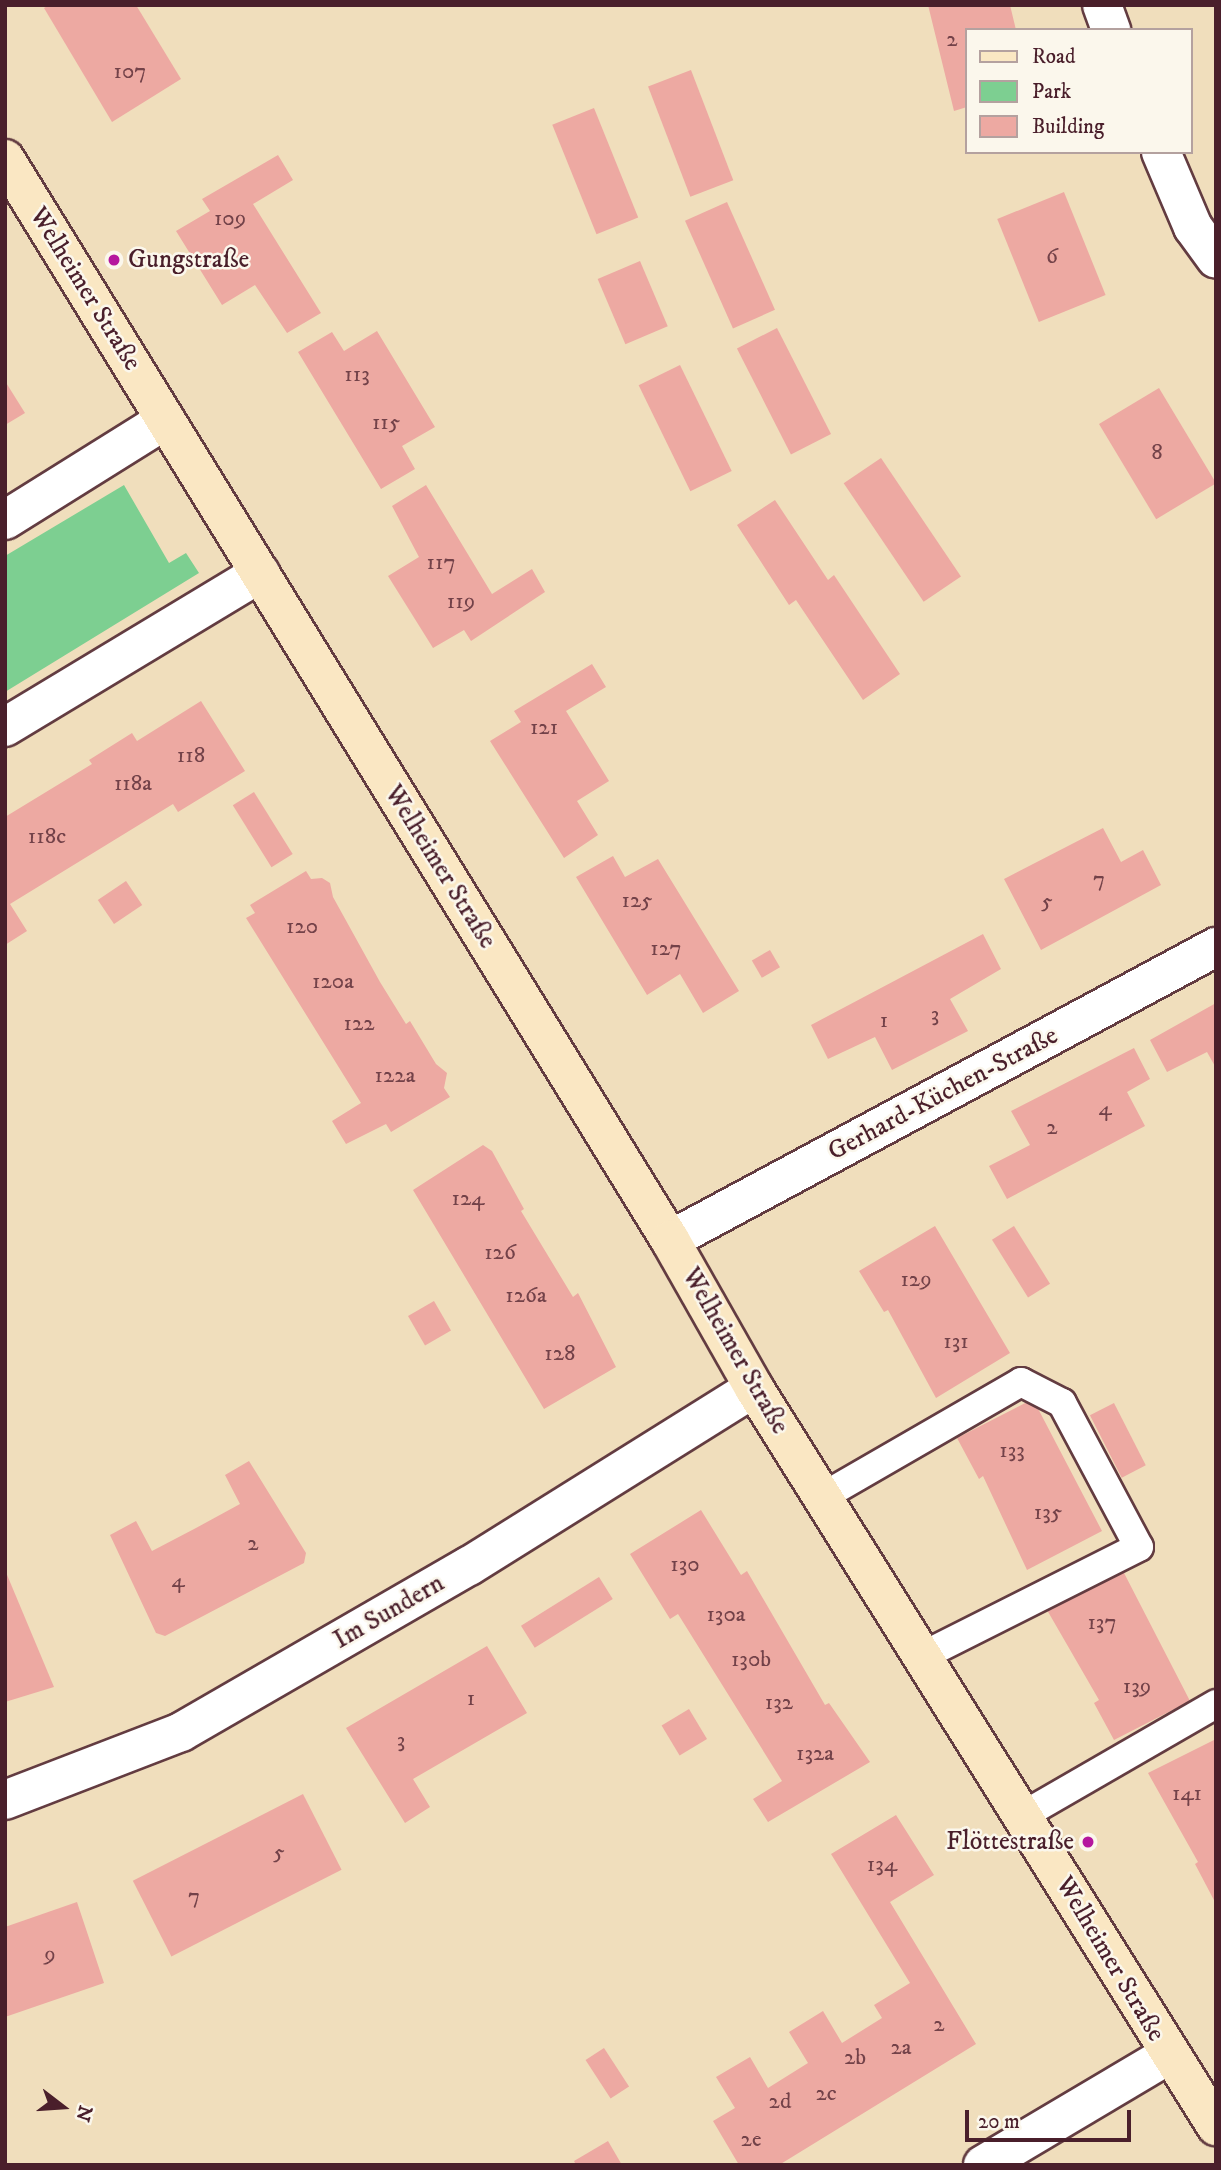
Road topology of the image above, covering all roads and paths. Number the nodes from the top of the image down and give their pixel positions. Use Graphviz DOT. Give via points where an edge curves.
graph roads {
  1 [pos="1102,5"];
  2 [pos="1110,28"];
  3 [pos="1162,154"];
  4 [pos="5,159"];
  5 [pos="1216,259"];
  6 [pos="165,420"];
  7 [pos="5,520"];
  8 [pos="260,573"];
  9 [pos="5,727"];
  10 [pos="1216,947"];
  11 [pos="670,1240"];
  12 [pos="754,1388"];
  13 [pos="822,1497"];
  14 [pos="922,1656"];
  15 [pos="1216,1704"];
  16 [pos="5,1800"];
  17 [pos="1022,1816"];
  18 [pos="1168,2055"];
  19 [pos="1216,2126"];
  20 [pos="983,2165"];
  1 -- 2 [label="street"];
  3 -- 5 [label="street" via="1193,228"];
  4 -- 6 [label="street, Welheimer Straße"];
  6 -- 7 [label="street"];
  6 -- 8 [label="street, Welheimer Straße"];
  8 -- 9 [label="street"];
  8 -- 11 [label="street, Welheimer Straße"];
  10 -- 11 [label="street, Gerhard-Küchen-Straße"];
  11 -- 12 [label="street, Welheimer Straße"];
  12 -- 13 [label="street, Welheimer Straße"];
  12 -- 16 [label="street, Im Sundern" via="469,1566 181,1732"];
  13 -- 14 [label="street, Welheimer Straße"];
  13 -- 14 [label="lane" via="1021,1382 1062,1403 1139,1547"];
  14 -- 17 [label="street, Welheimer Straße"];
  15 -- 17 [label="lane"];
  17 -- 18 [label="street, Welheimer Straße"];
  18 -- 19 [label="street, Welheimer Straße"];
  18 -- 20 [label="street"];
}
